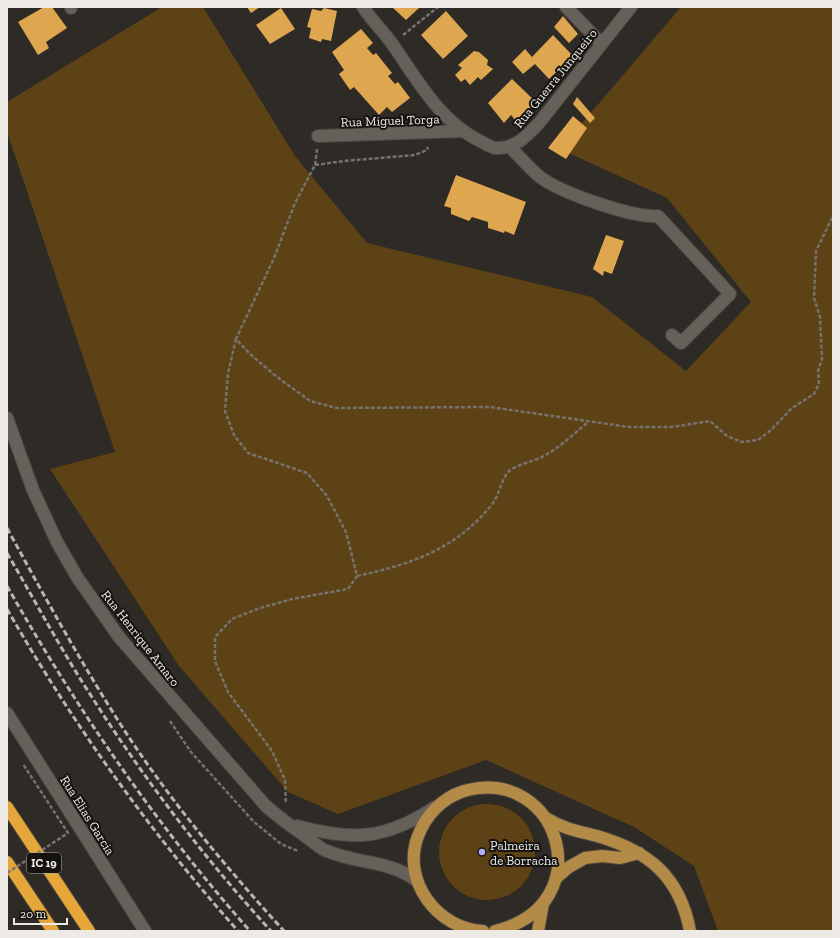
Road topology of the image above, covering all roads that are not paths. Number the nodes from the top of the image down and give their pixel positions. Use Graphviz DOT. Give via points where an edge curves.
graph roads {
  1 [pos="363,7"];
  2 [pos="566,7"];
  3 [pos="631,7"];
  4 [pos="601,43"];
  5 [pos="463,131"];
  6 [pos="318,136"];
  7 [pos="510,147"];
  8 [pos="672,335"];
  9 [pos="7,418"];
  10 [pos="7,713"];
  11 [pos="440,804"];
  12 [pos="7,807"];
  13 [pos="545,817"];
  14 [pos="288,824"];
  15 [pos="639,853"];
  16 [pos="7,862"];
  17 [pos="556,878"];
  18 [pos="417,880"];
  19 [pos="544,903"];
  20 [pos="53,931"];
  21 [pos="89,931"];
  22 [pos="145,931"];
  23 [pos="474,931"];
  24 [pos="483,931"];
  25 [pos="495,931"];
  26 [pos="538,931"];
  27 [pos="690,931"];
  1 -- 5 [label="street" via="427,95"];
  2 -- 4 [label="street"];
  3 -- 4 [label="street, Rua Guerra Junqueiro"];
  4 -- 7 [label="street, Rua Guerra Junqueiro" via="539,123 524,139"];
  5 -- 6 [label="street, Rua Miguel Torga"];
  5 -- 7 [label="street" via="495,148"];
  7 -- 8 [label="street" via="540,177 556,188 626,212 646,217 658,216 730,294 681,343"];
  9 -- 14 [label="street, Rua Henrique Amaro" via="33,490 57,542 96,605 149,673 260,800"];
  10 -- 22 [label="street, Rua Elias Garcia"];
  11 -- 13 [label="main road" via="469,790 495,788 514,793 531,803"];
  11 -- 14 [label="street, Rua Henrique Amaro" via="422,816 378,834 359,837 340,836"];
  11 -- 18 [label="main road" via="422,826 417,839 414,853"];
  12 -- 21 [label="highway, IC 19"];
  13 -- 15 [label="main road" via="559,826 608,840"];
  13 -- 17 [label="main road" via="558,847"];
  14 -- 18 [label="street, Rua Henrique Amaro" via="326,851 393,867"];
  15 -- 17 [label="main road" via="620,858 585,858"];
  15 -- 27 [label="main road" via="654,862 679,894 687,913"];
  16 -- 20 [label="highway, IC 19"];
  17 -- 19 [label="main road"];
  18 -- 23 [label="main road" via="425,898 438,914 455,925"];
  19 -- 25 [label="main road" via="530,917 513,927"];
  19 -- 26 [label="main road"];
  23 -- 24 [label="main road"];
}
